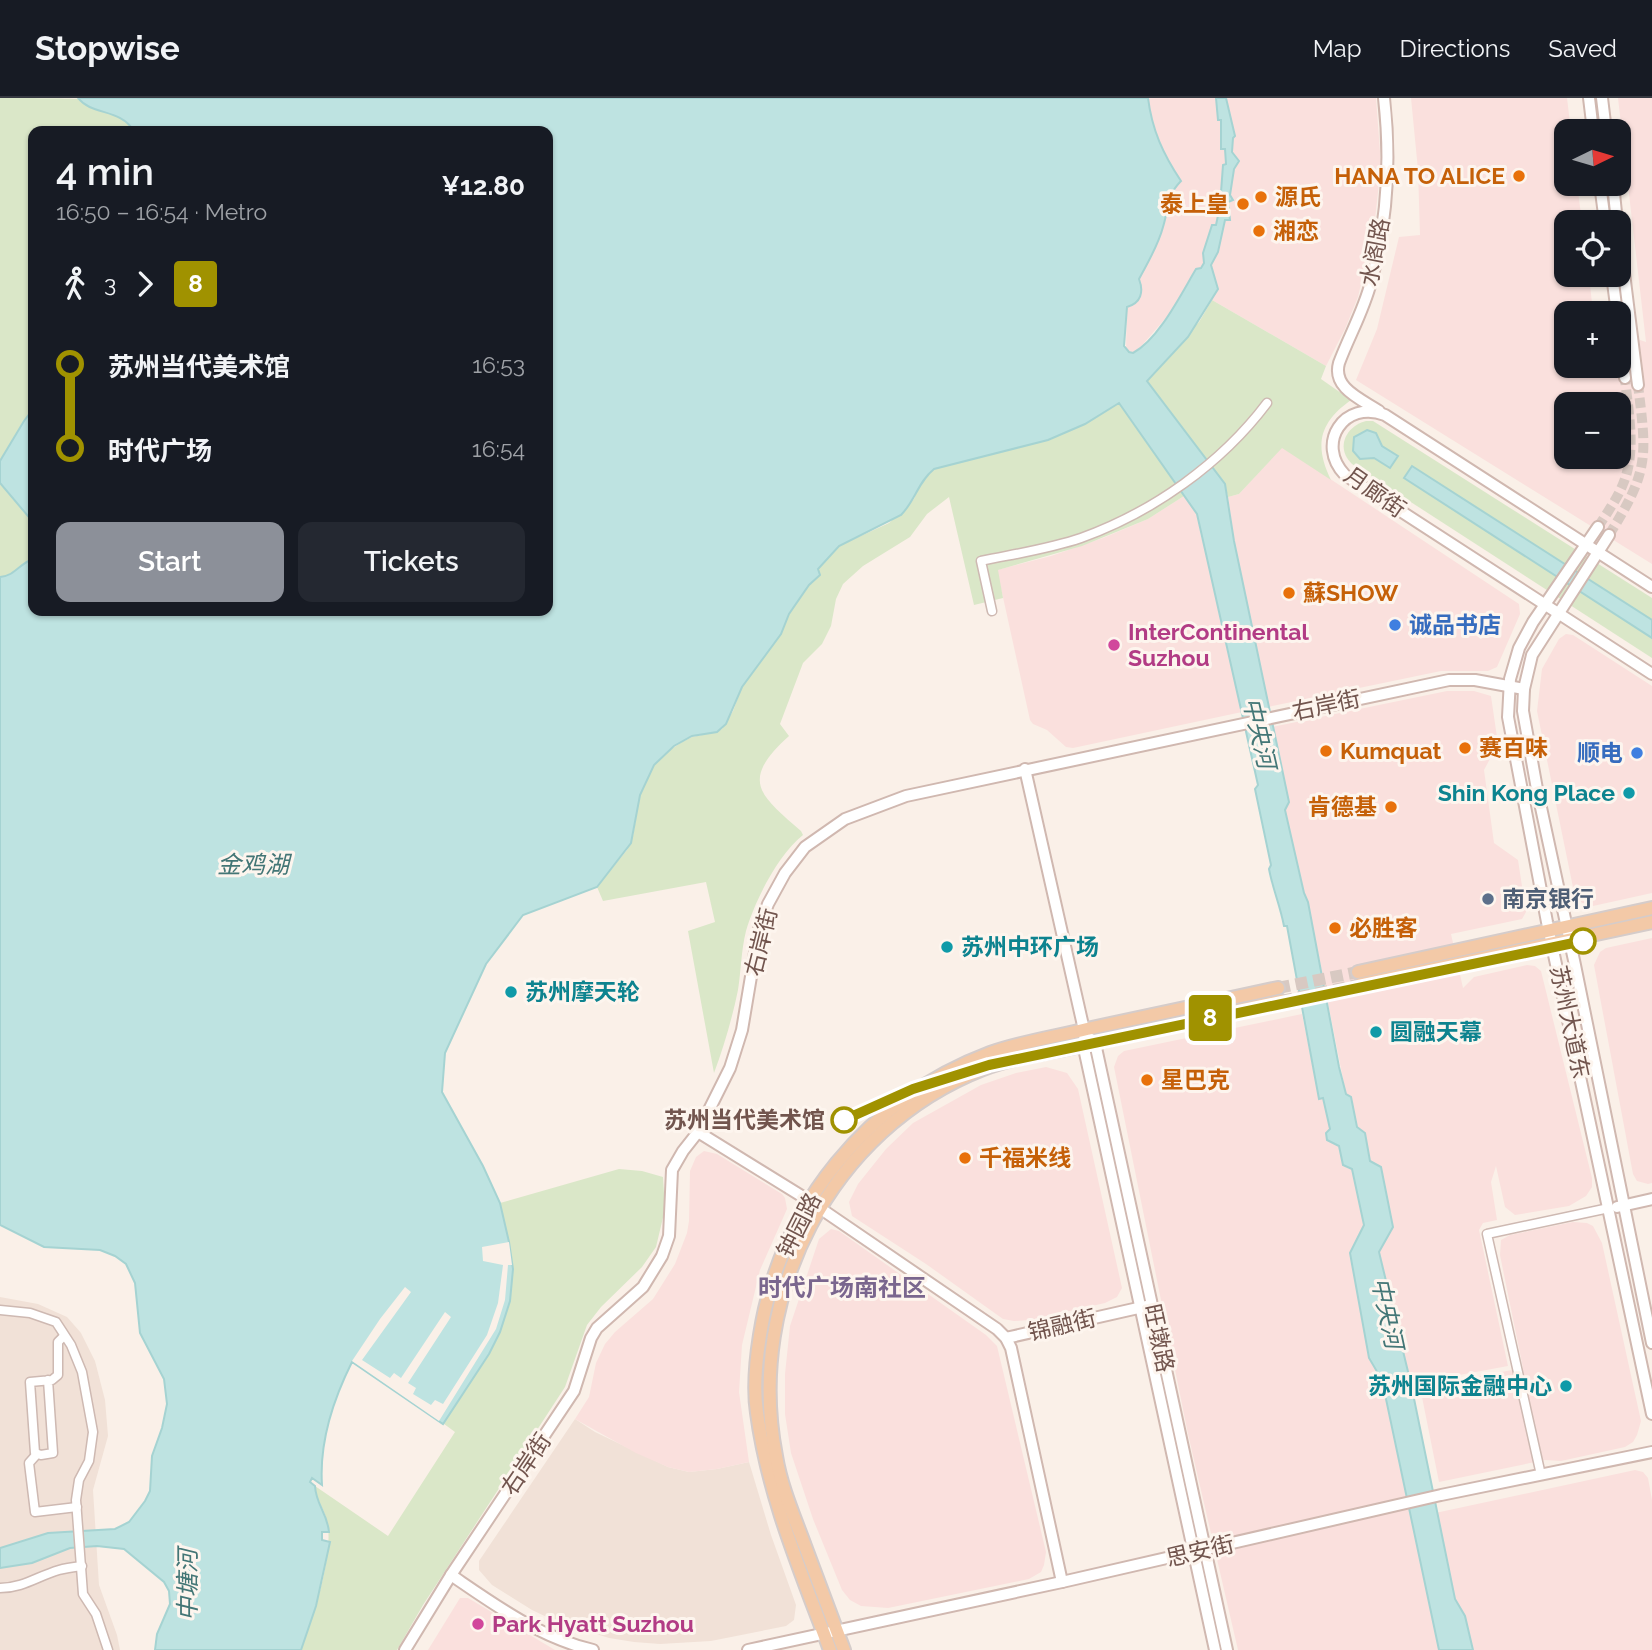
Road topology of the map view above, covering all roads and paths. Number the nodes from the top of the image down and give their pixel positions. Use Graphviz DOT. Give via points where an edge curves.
graph roads {
  1 [pos="1384,98"];
  2 [pos="1589,98"];
  3 [pos="1602,98"];
  4 [pos="1592,119"];
  5 [pos="1605,119"];
  6 [pos="1625,287"];
  7 [pos="1637,385"];
  8 [pos="1353,393"];
  9 [pos="1267,403"];
  10 [pos="1385,415"];
  11 [pos="1344,420"];
  12 [pos="1598,527"];
  13 [pos="1609,535"];
  14 [pos="1587,545"];
  15 [pos="1597,552"];
  16 [pos="1652,587"];
  17 [pos="1546,606"];
  18 [pos="992,611"];
  19 [pos="1558,613"];
  20 [pos="1652,674"];
  21 [pos="1508,686"];
  22 [pos="1524,689"];
  23 [pos="1025,769"];
  24 [pos="1652,908"];
  25 [pos="1652,922"];
  26 [pos="1566,926"];
  27 [pos="1551,937"];
  28 [pos="1569,940"];
  29 [pos="1360,978"];
  30 [pos="1084,1030"];
  31 [pos="1089,1044"];
  32 [pos="698,1132"];
  33 [pos="1652,1199"];
  34 [pos="808,1200"];
  35 [pos="1623,1206"];
  36 [pos="820,1208"];
  37 [pos="1609,1208"];
  38 [pos="1147,1306"];
  39 [pos="0,1310"];
  40 [pos="64,1336"];
  41 [pos="1006,1338"];
  42 [pos="1652,1343"];
  43 [pos="48,1381"];
  44 [pos="1652,1414"];
  45 [pos="1652,1452"];
  46 [pos="37,1454"];
  47 [pos="1541,1475"];
  48 [pos="77,1507"];
  49 [pos="1200,1551"];
  50 [pos="82,1566"];
  51 [pos="451,1576"];
  52 [pos="1062,1582"];
  53 [pos="0,1588"];
  54 [pos="830,1631"];
  55 [pos="577,1648"];
  56 [pos="108,1650"];
  57 [pos="405,1650"];
  58 [pos="593,1650"];
  59 [pos="748,1650"];
  60 [pos="830,1650"];
  61 [pos="844,1650"];
  62 [pos="1215,1650"];
  63 [pos="1227,1650"];
  1 -- 8 [label="street, 水阁路" via="1387,177 1377,256 1371,284 1337,371 1339,382"];
  2 -- 4 [label="street"];
  3 -- 5 [label="street"];
  6 -- 7 [label="street"];
  8 -- 10 [label="street, 水阁路"];
  8 -- 11 [label="street" via="1355,405"];
  9 -- 18 [label="street" via="1202,470 1150,506 1081,538 981,561"];
  10 -- 11 [label="street" via="1362,411"];
  10 -- 14 [label="street"];
  11 -- 17 [label="street, 月廊街" via="1333,444 1345,475"];
  12 -- 14 [label="street, 苏州大道东"];
  13 -- 15 [label="street, 苏州大道东"];
  14 -- 15 [label="street"];
  14 -- 17 [label="street, 苏州大道东"];
  15 -- 16 [label="street"];
  15 -- 19 [label="street, 苏州大道东"];
  17 -- 19 [label="street, 月廊街"];
  17 -- 21 [label="street, 苏州大道东" via="1519,648"];
  19 -- 20 [label="street, 月廊街"];
  19 -- 22 [label="street, 苏州大道东" via="1532,655"];
  21 -- 22 [label="street, 右岸街"];
  21 -- 23 [label="street, 右岸街" via="1449,680"];
  21 -- 27 [label="street, 苏州大道东" via="1508,717"];
  22 -- 26 [label="street, 苏州大道东" via="1525,728"];
  23 -- 30 [label="street, 旺墩路"];
  23 -- 32 [label="street, 右岸街" via="906,796 862,811 805,847 768,904 730,1068"];
  24 -- 26 [label="main road"];
  25 -- 28 [label="main road"];
  26 -- 27 [label="main road"];
  26 -- 28 [label="street, 苏州大道东"];
  27 -- 28 [label="main road"];
  27 -- 29 [label="main road"];
  27 -- 37 [label="street, 苏州大道东"];
  28 -- 35 [label="street, 苏州大道东"];
  30 -- 31 [label="street, 旺墩路"];
  30 -- 31 [label="main road, 钟园路" via="1280,995"];
  30 -- 34 [label="main road, 钟园路" via="990,1053 918,1090 874,1124"];
  31 -- 36 [label="main road, 钟园路" via="996,1064 929,1097 868,1145"];
  31 -- 38 [label="street, 旺墩路"];
  32 -- 34 [label="street, 锦融街"];
  32 -- 51 [label="street, 右岸街" via="672,1170 669,1236 662,1256 643,1287 597,1328 574,1391"];
  33 -- 35 [label="street"];
  34 -- 36 [label="street, 锦融街"];
  34 -- 54 [label="main road, 钟园路" via="767,1300 755,1399 771,1488"];
  35 -- 37 [label="street"];
  35 -- 42 [label="street, 苏州大道东"];
  36 -- 41 [label="street, 锦融街"];
  36 -- 54 [label="main road, 钟园路" via="794,1261 776,1316 770,1408 779,1471"];
  37 -- 44 [label="street, 苏州大道东"];
  37 -- 47 [label="street" via="1488,1234"];
  38 -- 41 [label="street, 锦融街"];
  38 -- 49 [label="street, 旺墩路"];
  39 -- 40 [label="street" via="56,1322"];
  40 -- 43 [label="street" via="58,1342 58,1375"];
  40 -- 48 [label="street" via="82,1372 93,1432 89,1461 79,1480"];
  41 -- 52 [label="street"];
  43 -- 46 [label="street" via="53,1453"];
  43 -- 46 [label="street" via="30,1382"];
  45 -- 47 [label="street, 思安街"];
  46 -- 48 [label="street" via="29,1462 35,1512"];
  47 -- 49 [label="street, 思安街"];
  48 -- 50 [label="street"];
  49 -- 52 [label="street, 思安街"];
  49 -- 62 [label="street, 旺墩路"];
  49 -- 63 [label="street, 旺墩路"];
  50 -- 53 [label="street"];
  50 -- 56 [label="street" via="83,1594 96,1614"];
  51 -- 55 [label="street" via="517,1619"];
  51 -- 57 [label="street, 右岸街"];
  52 -- 54 [label="street, 思安街"];
  54 -- 59 [label="street, 思安街"];
  54 -- 60 [label="main road, 钟园路"];
  54 -- 61 [label="main road, 钟园路"];
  55 -- 58 [label="street"];
}
